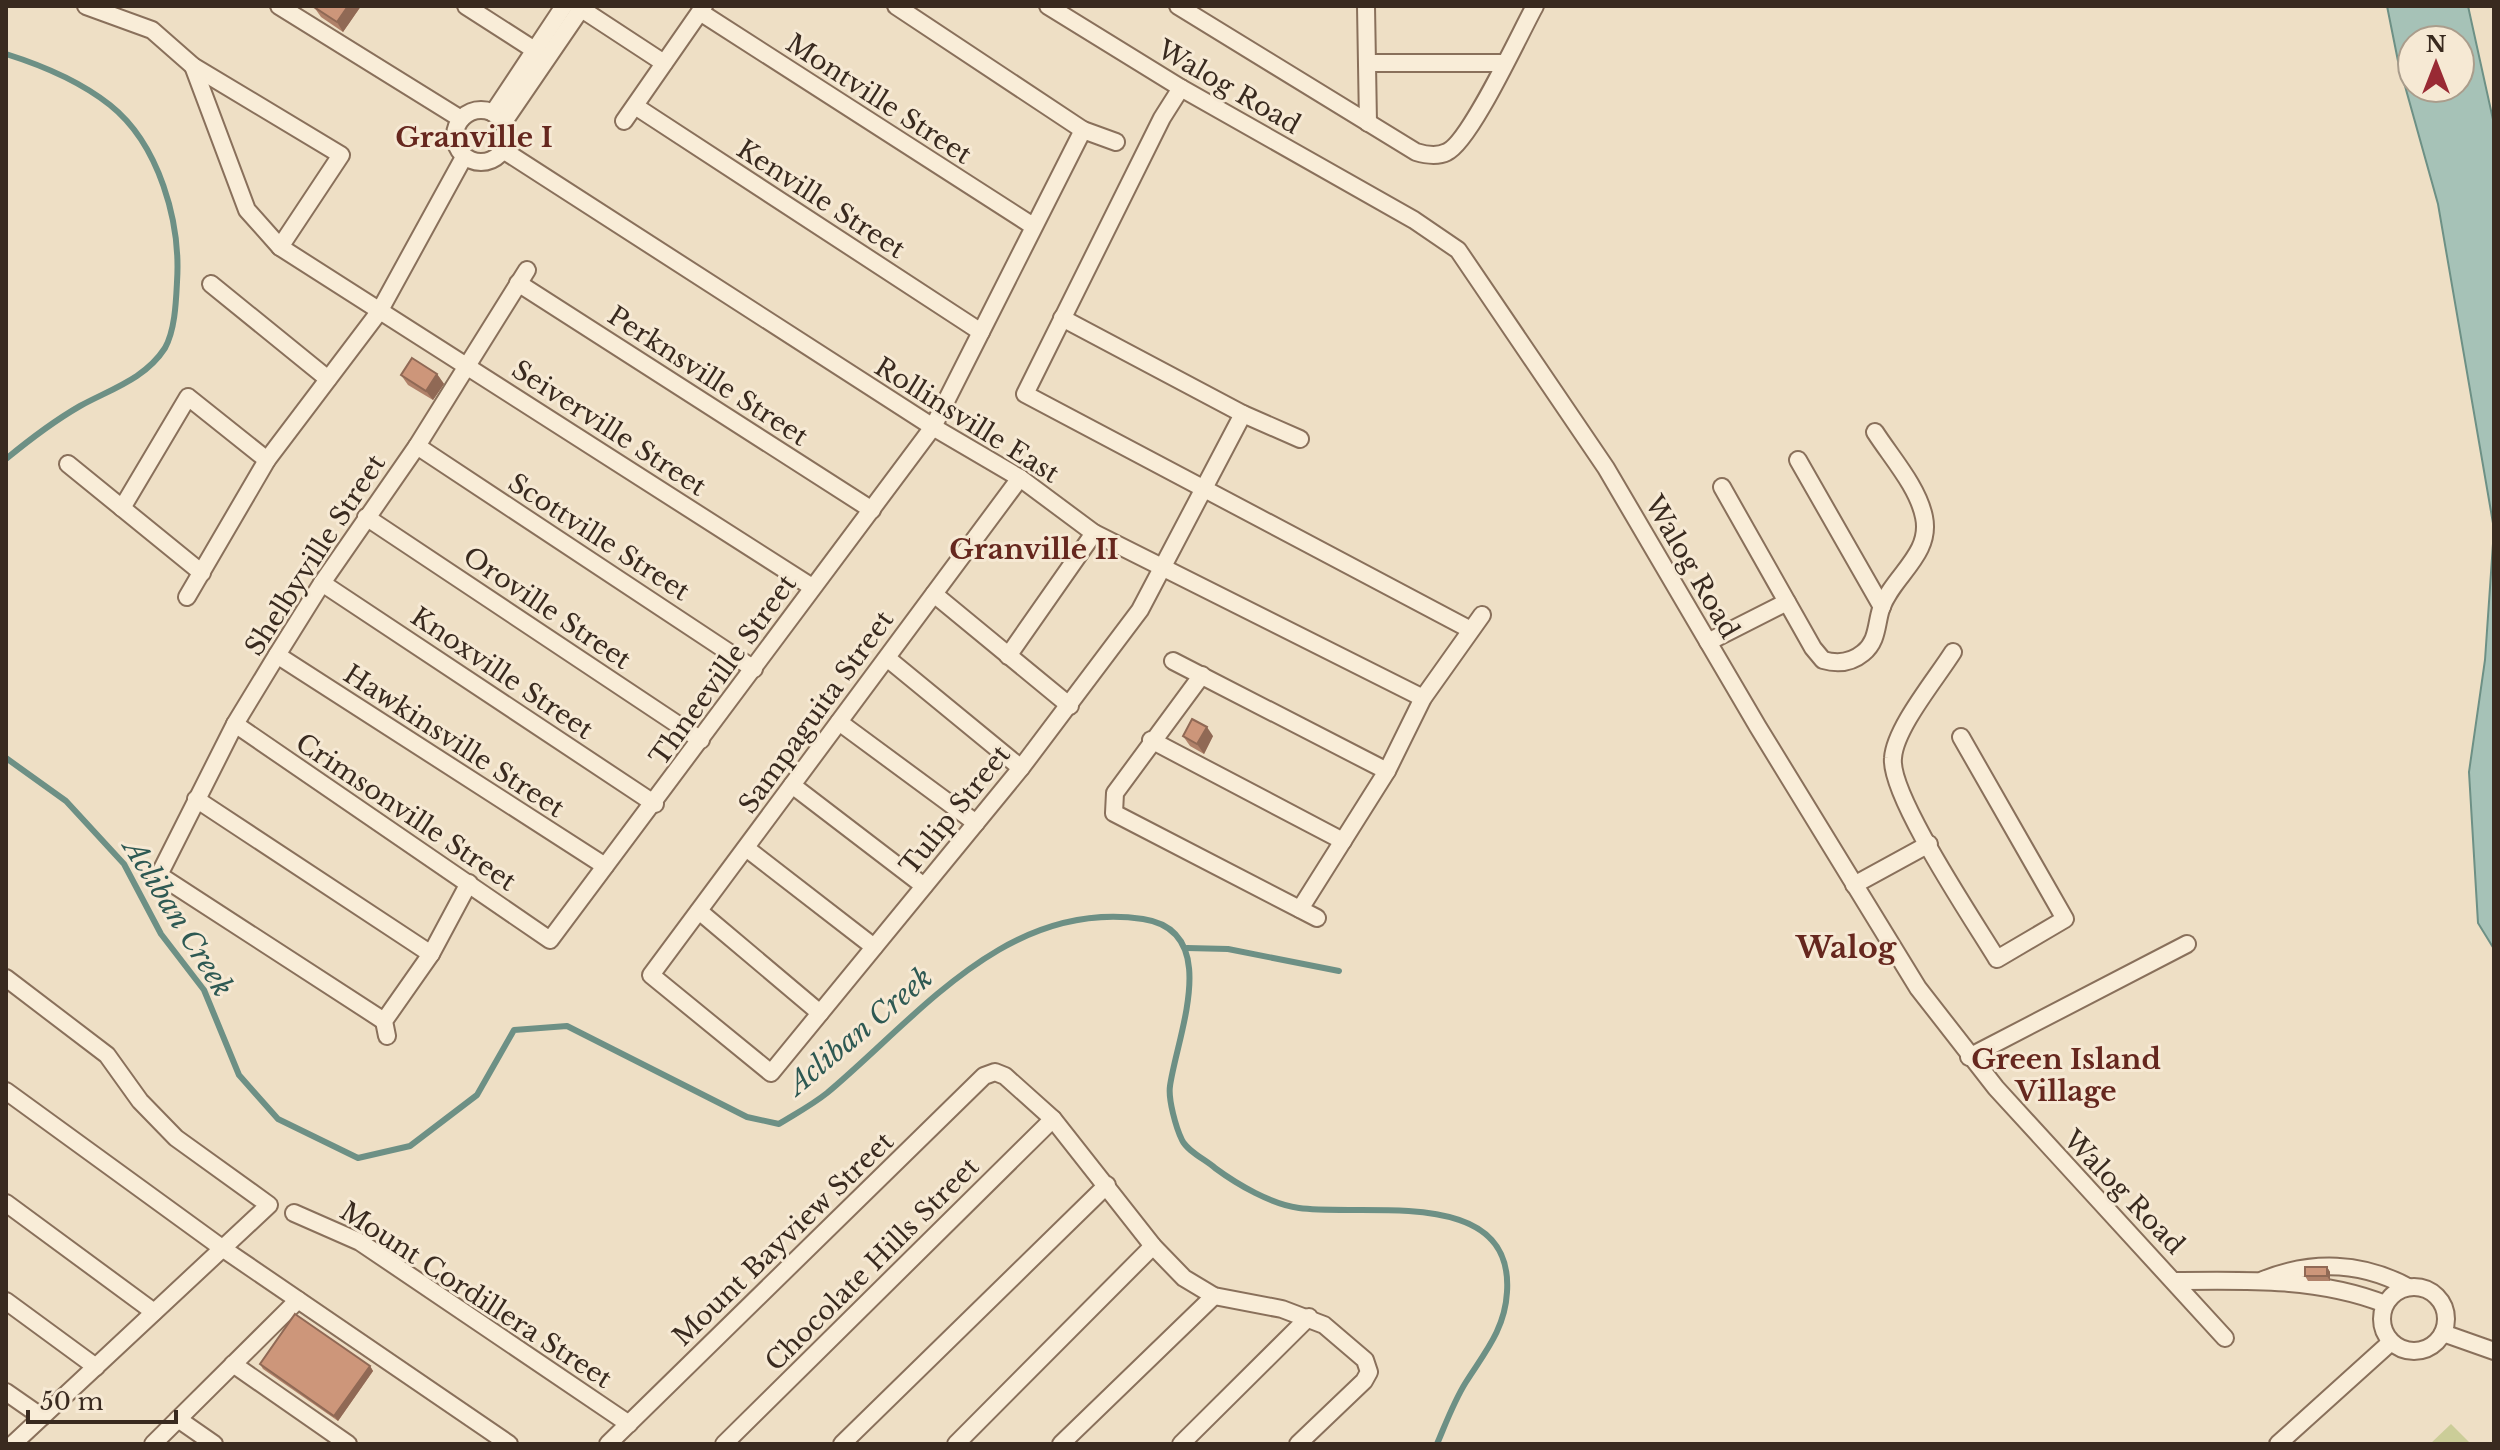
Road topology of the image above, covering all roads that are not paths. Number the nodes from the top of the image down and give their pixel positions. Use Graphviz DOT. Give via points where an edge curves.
graph roads {
  1 [pos="86,6"];
  2 [pos="466,6"];
  3 [pos="564,6"];
  4 [pos="896,6"];
  5 [pos="1048,6"];
  6 [pos="1178,6"];
  7 [pos="1366,6"];
  8 [pos="1535,6"];
  9 [pos="581,7"];
  10 [pos="285,8"];
  11 [pos="702,9"];
  12 [pos="536,51"];
  13 [pos="664,63"];
  14 [pos="1367,63"];
  15 [pos="1504,63"];
  16 [pos="193,66"];
  17 [pos="1181,88"];
  18 [pos="635,106"];
  19 [pos="498,118"];
  20 [pos="461,119"];
  21 [pos="624,121"];
  22 [pos="1368,123"];
  23 [pos="1083,130"];
  24 [pos="1116,142"];
  25 [pos="503,150"];
  26 [pos="464,157"];
  27 [pos="1033,226"];
  28 [pos="280,247"];
  29 [pos="522,276"];
  30 [pos="211,284"];
  31 [pos="379,312"];
  32 [pos="1062,318"];
  33 [pos="981,332"];
  34 [pos="466,366"];
  35 [pos="328,379"];
  36 [pos="1243,414"];
  37 [pos="933,427"];
  38 [pos="1875,432"];
  39 [pos="1300,439"];
  40 [pos="417,446"];
  41 [pos="267,460"];
  42 [pos="1798,460"];
  43 [pos="68,464"];
  44 [pos="1020,478"];
  45 [pos="1722,487"];
  46 [pos="1204,489"];
  47 [pos="122,508"];
  48 [pos="872,510"];
  49 [pos="366,517"];
  50 [pos="1094,533"];
  51 [pos="1164,568"];
  52 [pos="202,573"];
  53 [pos="322,583"];
  54 [pos="812,587"];
  55 [pos="934,594"];
  56 [pos="187,597"];
  57 [pos="1787,602"];
  58 [pos="1882,607"];
  59 [pos="1482,615"];
  60 [pos="1469,629"];
  61 [pos="1708,642"];
  62 [pos="1953,652"];
  63 [pos="277,655"];
  64 [pos="1008,656"];
  65 [pos="887,658"];
  66 [pos="1173,661"];
  67 [pos="754,669"];
  68 [pos="1202,675"];
  69 [pos="1423,698"];
  70 [pos="1070,706"];
  71 [pos="839,722"];
  72 [pos="235,724"];
  73 [pos="1961,737"];
  74 [pos="701,740"];
  75 [pos="1151,740"];
  76 [pos="1021,768"];
  77 [pos="1387,771"];
  78 [pos="792,785"];
  79 [pos="196,799"];
  80 [pos="655,804"];
  81 [pos="976,823"];
  82 [pos="1343,841"];
  83 [pos="1929,844"];
  84 [pos="746,848"];
  85 [pos="605,866"];
  86 [pos="469,883"];
  87 [pos="1854,885"];
  88 [pos="924,886"];
  89 [pos="1300,909"];
  90 [pos="699,911"];
  91 [pos="1317,918"];
  92 [pos="550,940"];
  93 [pos="2187,944"];
  94 [pos="874,947"];
  95 [pos="431,954"];
  96 [pos="6,978"];
  97 [pos="820,1013"];
  98 [pos="1969,1057"];
  99 [pos="771,1073"];
  100 [pos="6,1091"];
  101 [pos="1053,1119"];
  102 [pos="1107,1185"];
  103 [pos="6,1203"];
  104 [pos="294,1213"];
  105 [pos="1153,1246"];
  106 [pos="222,1248"];
  107 [pos="2263,1280"];
  108 [pos="2176,1281"];
  109 [pos="2408,1287"];
  110 [pos="1214,1296"];
  111 [pos="298,1300"];
  112 [pos="6,1301"];
  113 [pos="2385,1304"];
  114 [pos="154,1312"];
  115 [pos="1309,1317"];
  116 [pos="2443,1333"];
  117 [pos="2225,1338"];
  118 [pos="2391,1342"];
  119 [pos="2494,1351"];
  120 [pos="233,1364"];
  121 [pos="96,1367"];
  122 [pos="6,1392"];
  123 [pos="42,1417"];
  124 [pos="178,1419"];
  125 [pos="629,1424"];
  126 [pos="13,1444"];
  127 [pos="153,1444"];
  128 [pos="214,1444"];
  129 [pos="348,1444"];
  130 [pos="509,1444"];
  131 [pos="608,1444"];
  132 [pos="724,1444"];
  133 [pos="842,1444"];
  134 [pos="956,1444"];
  135 [pos="1061,1444"];
  136 [pos="1181,1444"];
  137 [pos="1298,1444"];
  138 [pos="2278,1444"];
  1 -- 16 [label="street" via="152,30"];
  2 -- 12 [label="street"];
  3 -- 12 [label="street"];
  4 -- 23 [label="street"];
  5 -- 17 [label="street, Walog Road"];
  6 -- 22 [label="street"];
  7 -- 14 [label="street"];
  8 -- 15 [label="street"];
  9 -- 13 [label="street"];
  9 -- 19 [label="street"];
  10 -- 20 [label="street"];
  11 -- 13 [label="street"];
  11 -- 27 [label="street, Montville Street"];
  12 -- 19 [label="street"];
  13 -- 18 [label="street"];
  14 -- 15 [label="street"];
  14 -- 22 [label="street"];
  15 -- 22 [label="street" via="1467,132 1449,152 1416,152"];
  16 -- 28 [label="street, Seiverville Street" via="247,210"];
  16 -- 28 [label="street" via="341,155"];
  17 -- 32 [label="street"];
  17 -- 61 [label="street, Walog Road" via="1458,250 1606,468"];
  18 -- 21 [label="street"];
  18 -- 33 [label="street, Kenville Street"];
  19 -- 20 [label="street" via="473,111"];
  19 -- 25 [label="street" via="507,137"];
  20 -- 26 [label="street" via="455,139"];
  23 -- 24 [label="street"];
  23 -- 27 [label="street, Thneeville Street"];
  25 -- 26 [label="street" via="485,162"];
  25 -- 37 [label="street, Rollinsville East"];
  26 -- 31 [label="street"];
  27 -- 33 [label="street, Thneeville Street"];
  28 -- 31 [label="street, Seiverville Street"];
  29 -- 34 [label="street, Shelbyville Street"];
  29 -- 48 [label="street, Perknsville Street"];
  30 -- 35 [label="street"];
  31 -- 34 [label="street, Seiverville Street"];
  31 -- 35 [label="street"];
  32 -- 36 [label="street"];
  32 -- 46 [label="street" via="1025,394"];
  33 -- 37 [label="street, Thneeville Street"];
  34 -- 40 [label="street, Shelbyville Street"];
  34 -- 54 [label="street, Seiverville Street"];
  35 -- 41 [label="street"];
  36 -- 39 [label="street"];
  36 -- 46 [label="street, Tulip Street"];
  37 -- 44 [label="street, Rollinsville East"];
  37 -- 48 [label="street, Thneeville Street"];
  38 -- 58 [label="street" via="1918,500 1925,528 1918,551"];
  40 -- 49 [label="street, Shelbyville Street"];
  40 -- 67 [label="street, Scottville Street"];
  41 -- 47 [label="street" via="188,397"];
  41 -- 52 [label="street"];
  42 -- 58 [label="street"];
  43 -- 47 [label="street"];
  44 -- 50 [label="street, Rollinsville East"];
  44 -- 55 [label="street, Sampaguita Street"];
  45 -- 57 [label="street"];
  46 -- 51 [label="street, Tulip Street"];
  46 -- 60 [label="street"];
  47 -- 52 [label="street"];
  48 -- 54 [label="street, Thneeville Street"];
  49 -- 53 [label="street, Shelbyville Street"];
  49 -- 74 [label="street, Oroville Street"];
  50 -- 51 [label="street, Rollinsville East"];
  50 -- 64 [label="street"];
  51 -- 69 [label="street, Rollinsville East"];
  51 -- 70 [label="street, Tulip Street"];
  52 -- 56 [label="street"];
  53 -- 63 [label="street, Shelbyville Street"];
  53 -- 80 [label="street, Knoxville Street"];
  54 -- 67 [label="street, Thneeville Street"];
  55 -- 64 [label="street"];
  55 -- 65 [label="street, Sampaguita Street"];
  57 -- 58 [label="street" via="1813,648 1834,663 1864,653 1873,642"];
  57 -- 61 [label="street"];
  59 -- 60 [label="street"];
  60 -- 69 [label="street"];
  61 -- 87 [label="street, Walog Road"];
  62 -- 83 [label="street" via="1897,740 1892,758 1893,775"];
  63 -- 72 [label="street, Shelbyville Street"];
  63 -- 85 [label="street, Hawkinsville Street"];
  64 -- 70 [label="street"];
  65 -- 71 [label="street, Sampaguita Street"];
  65 -- 76 [label="street"];
  66 -- 68 [label="street"];
  67 -- 74 [label="street, Thneeville Street"];
  68 -- 75 [label="street"];
  68 -- 77 [label="street"];
  69 -- 77 [label="street"];
  70 -- 76 [label="street, Tulip Street"];
  71 -- 78 [label="street, Sampaguita Street"];
  71 -- 81 [label="street"];
  72 -- 79 [label="street, Shelbyville Street"];
  72 -- 86 [label="street, Crimsonville Street"];
  73 -- 83 [label="street" via="2065,919 1997,959"];
  74 -- 80 [label="street, Thneeville Street"];
  75 -- 82 [label="street"];
  75 -- 89 [label="street" via="1115,793 1113,806 1120,818"];
  76 -- 81 [label="street, Tulip Street"];
  77 -- 82 [label="street"];
  78 -- 84 [label="street, Sampaguita Street"];
  78 -- 88 [label="street"];
  79 -- 95 [label="street"];
  79 -- 95 [label="street, Shelbyville Street" via="159,875 386,1029"];
  80 -- 85 [label="street, Thneeville Street"];
  81 -- 88 [label="street, Tulip Street"];
  82 -- 89 [label="street"];
  83 -- 87 [label="street"];
  84 -- 90 [label="street, Sampaguita Street"];
  84 -- 94 [label="street"];
  85 -- 92 [label="street, Thneeville Street"];
  86 -- 92 [label="street, Crimsonville Street"];
  86 -- 95 [label="street"];
  87 -- 98 [label="street, Walog Road" via="1918,988"];
  88 -- 94 [label="street, Tulip Street"];
  89 -- 91 [label="street"];
  90 -- 97 [label="street"];
  90 -- 99 [label="street, Sampaguita Street" via="651,975"];
  93 -- 98 [label="street"];
  94 -- 97 [label="street, Tulip Street"];
  96 -- 106 [label="street" via="107,1055 140,1101 176,1138 269,1205"];
  97 -- 99 [label="street, Tulip Street"];
  98 -- 108 [label="street, Walog Road"];
  100 -- 106 [label="street"];
  101 -- 102 [label="street"];
  101 -- 125 [label="street, Mount Bayview Street" via="1005,1076 984,1076"];
  101 -- 132 [label="street, Chocolate Hills Street"];
  102 -- 105 [label="street"];
  102 -- 133 [label="street"];
  103 -- 114 [label="street"];
  104 -- 125 [label="street, Mount Cordillera Street" via="344,1232"];
  105 -- 110 [label="street" via="1184,1278"];
  105 -- 134 [label="street"];
  106 -- 111 [label="street"];
  106 -- 114 [label="street"];
  107 -- 108 [label="street"];
  107 -- 109 [label="street" via="2306,1267 2347,1267 2379,1273"];
  107 -- 113 [label="street" via="2337,1289"];
  108 -- 117 [label="street, Walog Road"];
  109 -- 113 [label="street"];
  109 -- 116 [label="street" via="2428,1290 2442,1304"];
  110 -- 115 [label="street"];
  110 -- 135 [label="street"];
  111 -- 120 [label="street"];
  111 -- 130 [label="street"];
  112 -- 121 [label="street"];
  113 -- 118 [label="street" via="2383,1328"];
  114 -- 121 [label="street"];
  115 -- 136 [label="street"];
  115 -- 137 [label="street" via="1365,1360 1369,1372"];
  116 -- 118 [label="street" via="2432,1346 2415,1352"];
  116 -- 119 [label="street"];
  118 -- 138 [label="street"];
  120 -- 124 [label="street"];
  120 -- 129 [label="street"];
  121 -- 123 [label="street"];
  122 -- 123 [label="street"];
  123 -- 126 [label="street"];
  124 -- 127 [label="street"];
  124 -- 128 [label="street"];
  125 -- 131 [label="street, Mount Bayview Street"];
}
